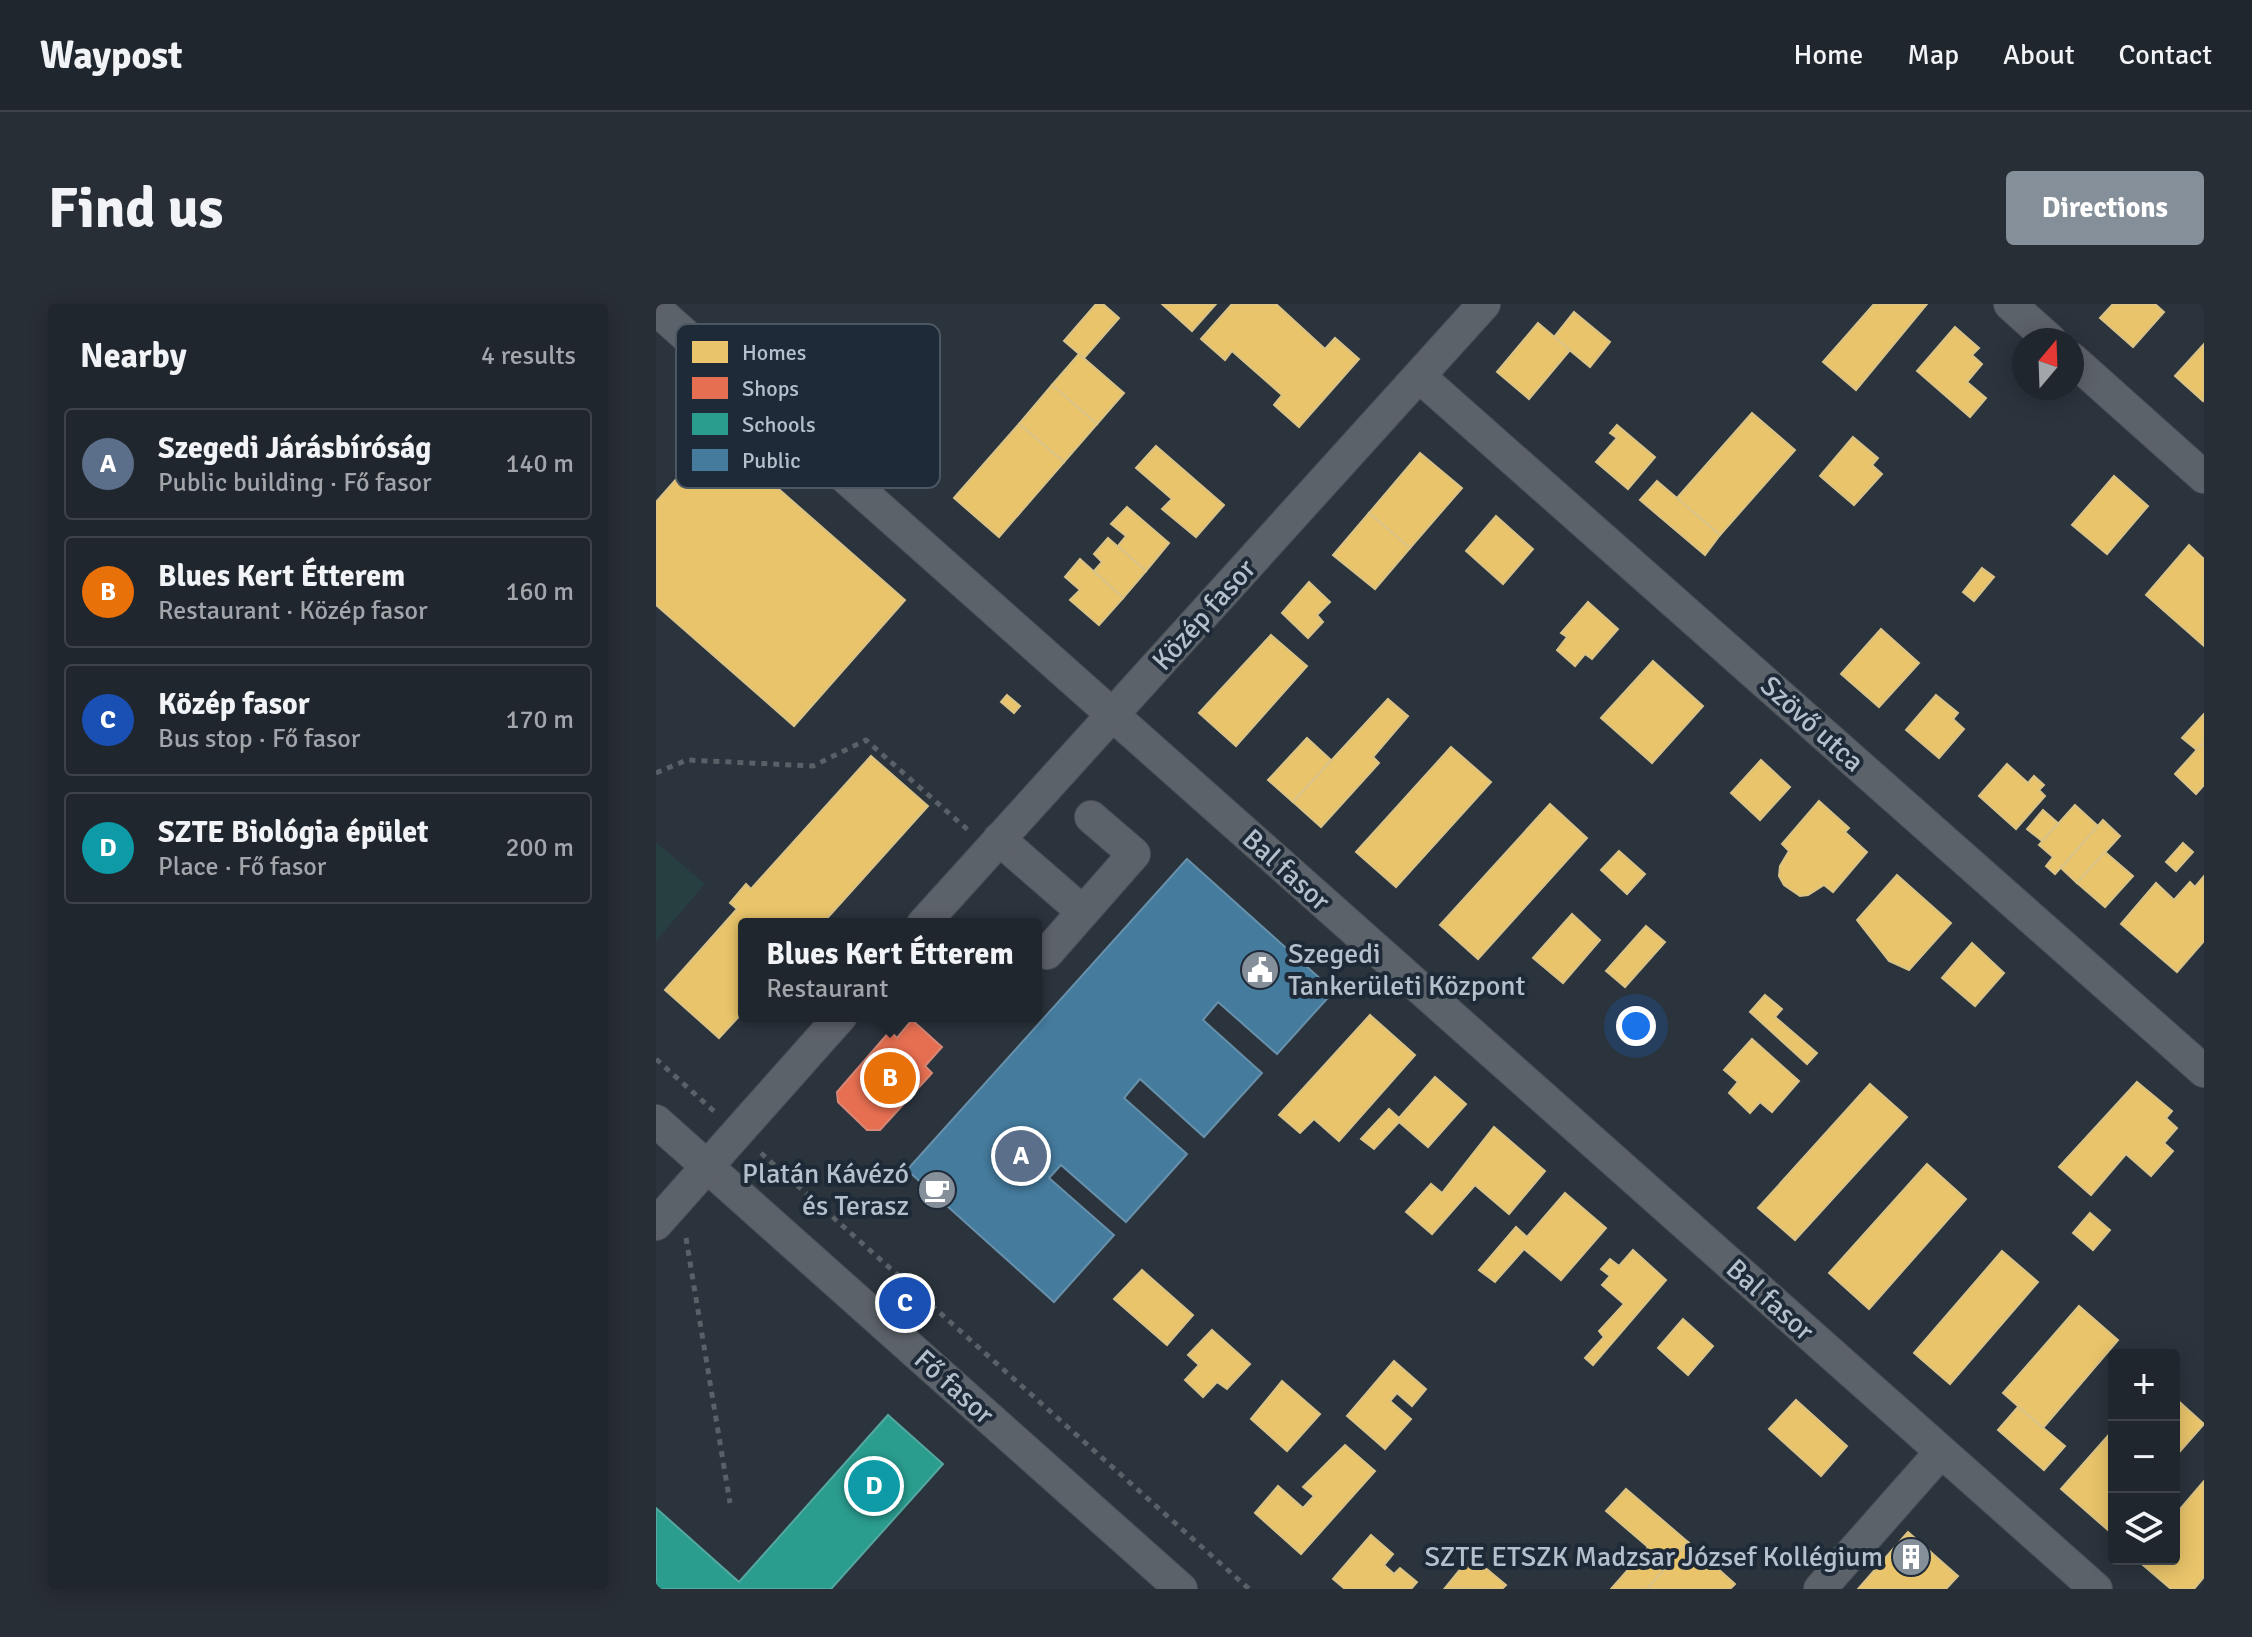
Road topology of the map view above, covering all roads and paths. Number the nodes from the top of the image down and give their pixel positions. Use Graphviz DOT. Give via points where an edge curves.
graph roads {
  1 [pos="1484,304"];
  2 [pos="2010,304"];
  3 [pos="656,309"];
  4 [pos="676,327"];
  5 [pos="2037,328"];
  6 [pos="2084,370"];
  7 [pos="1420,377"];
  8 [pos="2204,477"];
  9 [pos="857,488"];
  10 [pos="1112,715"];
  11 [pos="656,773"];
  12 [pos="1091,817"];
  13 [pos="994,844"];
  14 [pos="1083,912"];
  15 [pos="928,918"];
  16 [pos="1047,953"];
  17 [pos="836,1022"];
  18 [pos="656,1059"];
  19 [pos="2204,1071"];
  20 [pos="656,1121"];
  21 [pos="737,1132"];
  22 [pos="707,1166"];
  23 [pos="679,1198"];
  24 [pos="656,1224"];
  25 [pos="1941,1452"];
  26 [pos="730,1503"];
  27 [pos="1181,1589"];
  28 [pos="1249,1589"];
  29 [pos="1820,1589"];
  30 [pos="2096,1589"];
  1 -- 7 [label="street, Közép fasor"];
  2 -- 5 [label="street"];
  3 -- 4 [label="street, Bal fasor"];
  6 -- 8 [label="street"];
  7 -- 10 [label="street, Közép fasor"];
  7 -- 19 [label="street, Szövő utca"];
  9 -- 10 [label="street, Bal fasor"];
  10 -- 13 [label="street, Közép fasor"];
  10 -- 25 [label="street, Bal fasor"];
  11 -- 13 [label="path" via="687,760 813,766 866,740"];
  12 -- 14 [label="street" via="1134,854"];
  13 -- 14 [label="street"];
  13 -- 15 [label="street, Közép fasor"];
  14 -- 16 [label="street"];
  17 -- 21 [label="street"];
  18 -- 21 [label="path"];
  20 -- 22 [label="street, Fő fasor"];
  21 -- 22 [label="street"];
  21 -- 28 [label="path"];
  22 -- 23 [label="street"];
  22 -- 27 [label="street, Fő fasor"];
  23 -- 24 [label="street"];
  23 -- 26 [label="path"];
  25 -- 29 [label="street"];
  25 -- 30 [label="street, Bal fasor"];
}
